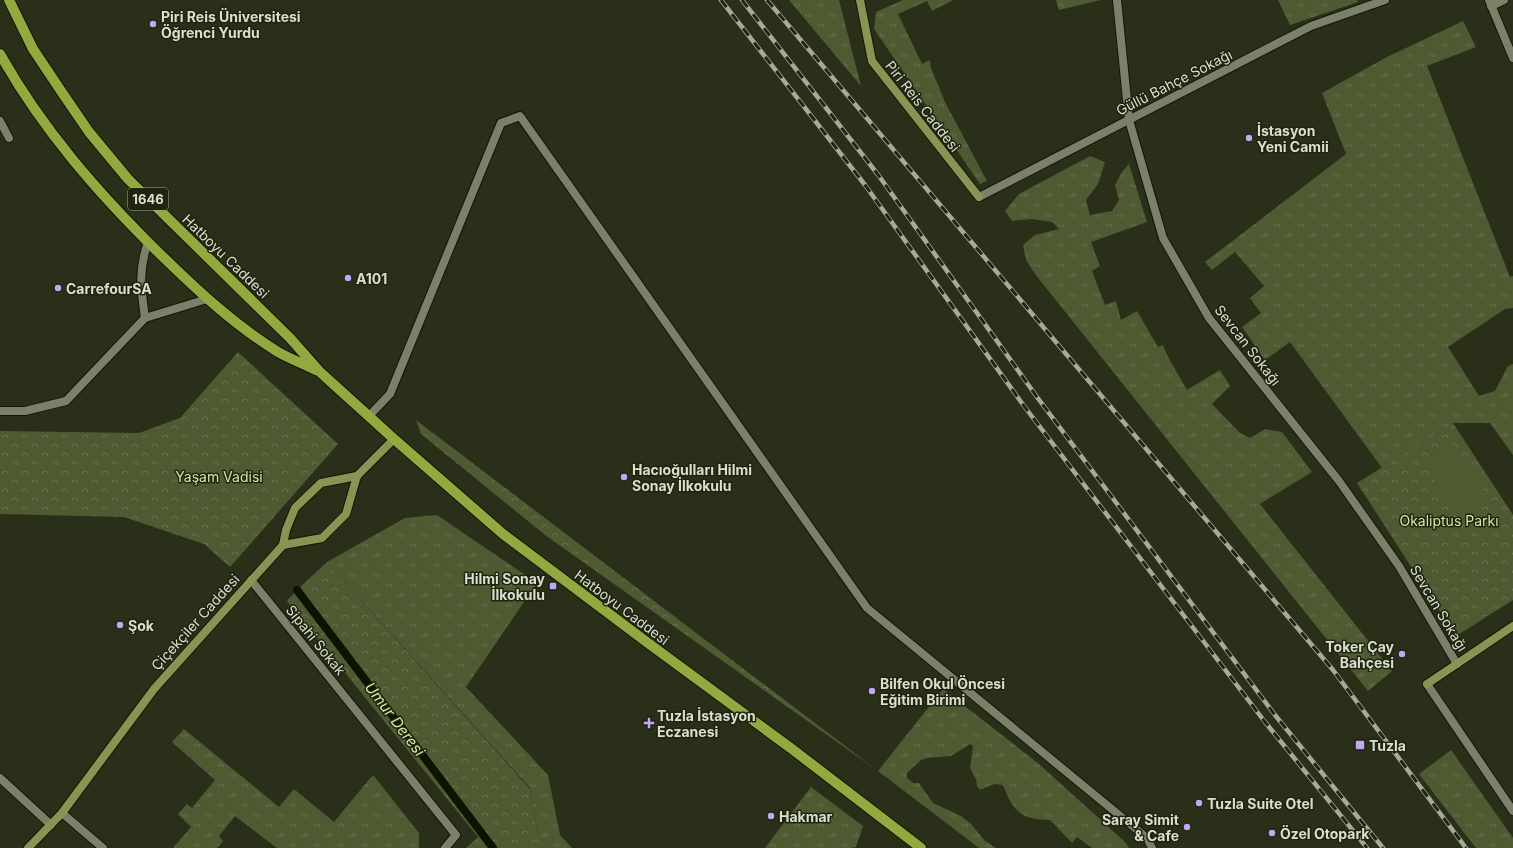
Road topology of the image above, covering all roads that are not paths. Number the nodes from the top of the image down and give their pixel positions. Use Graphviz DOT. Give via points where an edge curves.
graph roads {
  1 [pos="8,0"];
  2 [pos="860,0"];
  3 [pos="1117,0"];
  4 [pos="1385,0"];
  5 [pos="1504,0"];
  6 [pos="1490,3"];
  7 [pos="0,54"];
  8 [pos="1513,58"];
  9 [pos="0,120"];
  10 [pos="1129,120"];
  11 [pos="9,138"];
  12 [pos="978,197"];
  13 [pos="148,242"];
  14 [pos="207,299"];
  15 [pos="145,318"];
  16 [pos="320,372"];
  17 [pos="0,411"];
  18 [pos="369,416"];
  19 [pos="394,439"];
  20 [pos="357,476"];
  21 [pos="283,545"];
  22 [pos="251,580"];
  23 [pos="1513,626"];
  24 [pos="1456,664"];
  25 [pos="0,778"];
  26 [pos="1513,811"];
  27 [pos="62,813"];
  28 [pos="52,825"];
  29 [pos="28,848"];
  30 [pos="103,848"];
  31 [pos="445,848"];
  32 [pos="921,848"];
  33 [pos="1152,848"];
  1 -- 16 [label="main road, Hatboyu Caddesi / 1646" via="33,49 61,91 89,132 128,179 290,338"];
  2 -- 12 [label="street, Piri Reis Caddesi" via="872,61"];
  3 -- 10 [label="street, Sevcan Sokağı"];
  4 -- 10 [label="street, Güllü Bahçe Sokağı" via="1311,26"];
  5 -- 6 [label="street"];
  6 -- 8 [label="street"];
  7 -- 13 [label="main road, Hatboyu Caddesi / 1646" via="20,88 75,164"];
  9 -- 11 [label="street"];
  10 -- 12 [label="street, Güllü Bahçe Sokağı"];
  10 -- 24 [label="street, Sevcan Sokağı" via="1163,238 1209,318 1339,481 1398,566"];
  13 -- 14 [label="main road, Hatboyu Caddesi / 1646"];
  13 -- 15 [label="street" via="142,259 141,286"];
  14 -- 15 [label="street"];
  14 -- 16 [label="main road, Hatboyu Caddesi / 1646" via="279,353"];
  15 -- 17 [label="street" via="66,401 25,411"];
  16 -- 18 [label="main road, Hatboyu Caddesi"];
  18 -- 19 [label="main road, Hatboyu Caddesi"];
  18 -- 33 [label="street" via="390,394 501,123 520,116 867,608 1147,838"];
  19 -- 20 [label="street"];
  19 -- 32 [label="main road, Hatboyu Caddesi" via="503,534"];
  20 -- 21 [label="street" via="321,483 295,508"];
  20 -- 21 [label="street" via="346,514 322,538"];
  21 -- 22 [label="street, Çiçekçiler Caddesi"];
  22 -- 27 [label="street, Çiçekçiler Caddesi" via="154,688"];
  22 -- 31 [label="street, Sipahi Sokak" via="456,835"];
  23 -- 24 [label="street"];
  24 -- 26 [label="street" via="1427,684"];
  25 -- 28 [label="street"];
  27 -- 28 [label="street, Çiçekçiler Caddesi"];
  27 -- 30 [label="street"];
  28 -- 29 [label="street, Çiçekçiler Caddesi"];
}
